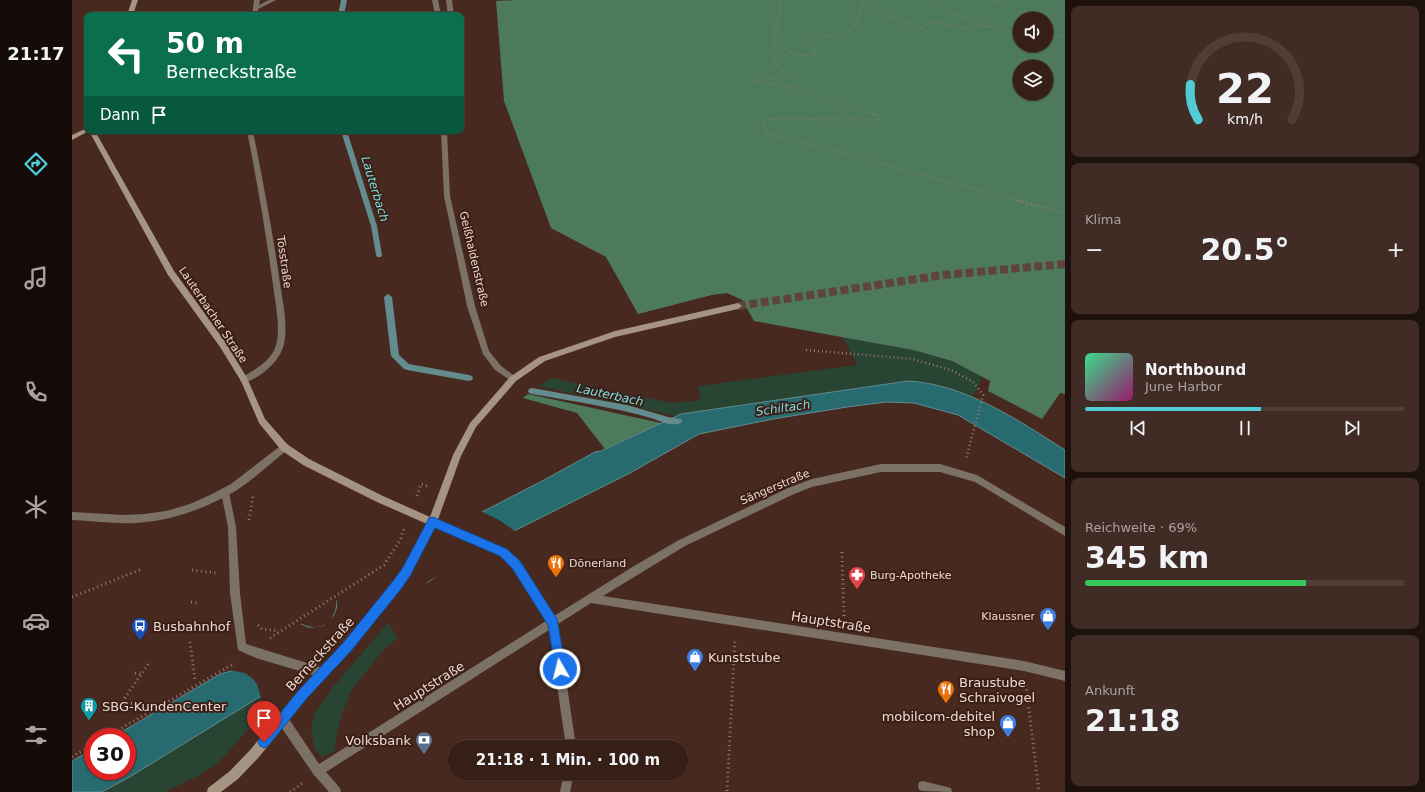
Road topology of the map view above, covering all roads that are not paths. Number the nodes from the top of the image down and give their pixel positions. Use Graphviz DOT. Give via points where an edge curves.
graph roads {
  1 [pos="135,0"];
  2 [pos="257,0"];
  3 [pos="273,0"];
  4 [pos="435,0"];
  5 [pos="449,0"];
  6 [pos="131,12"];
  7 [pos="255,12"];
  8 [pos="437,12"];
  9 [pos="450,12"];
  10 [pos="84,132"];
  11 [pos="94,134"];
  12 [pos="251,134"];
  13 [pos="444,134"];
  14 [pos="72,138"];
  15 [pos="738,306"];
  16 [pos="513,379"];
  17 [pos="244,380"];
  18 [pos="284,447"];
  19 [pos="225,492"];
  20 [pos="72,516"];
  21 [pos="433,522"];
  22 [pos="1065,532"];
  23 [pos="592,599"];
  24 [pos="553,623"];
  25 [pos="323,674"];
  26 [pos="1065,676"];
  27 [pos="283,720"];
  28 [pos="570,740"];
  29 [pos="318,771"];
  30 [pos="568,780"];
  31 [pos="923,786"];
  32 [pos="212,792"];
  33 [pos="336,792"];
  34 [pos="565,792"];
  35 [pos="947,792"];
  1 -- 6 [label="main road"];
  2 -- 7 [label="street"];
  3 -- 7 [label="street"];
  4 -- 8 [label="street"];
  5 -- 9 [label="street"];
  10 -- 14 [label="main road"];
  11 -- 17 [label="main road, Lauterbacher Straße" via="171,273 223,345"];
  12 -- 17 [label="street, Tösstraße" via="282,327 280,346 273,359 260,371"];
  13 -- 16 [label="street, Geißhaldenstraße" via="447,196 471,306 486,352 498,368"];
  15 -- 16 [label="main road" via="615,334 542,359"];
  16 -- 21 [label="main road" via="473,425 457,455"];
  17 -- 18 [label="main road, Lauterbacher Straße" via="262,421"];
  18 -- 19 [label="street"];
  18 -- 21 [label="main road, Lauterbacher Straße" via="306,462"];
  19 -- 20 [label="street" via="186,509 154,518"];
  19 -- 25 [label="street" via="232,527 241,647"];
  21 -- 24 [label="street" via="503,553 516,564"];
  21 -- 25 [label="main road, Berneckstraße" via="397,585"];
  22 -- 23 [label="street, Sängerstraße" via="977,479 940,468 881,468 812,483 784,494 682,543"];
  23 -- 24 [label="street, Sängerstraße"];
  23 -- 26 [label="street, Hauptstraße" via="1024,666"];
  24 -- 28 [label="street"];
  24 -- 29 [label="street, Hauptstraße"];
  25 -- 27 [label="main road, Berneckstraße"];
  27 -- 29 [label="street"];
  27 -- 32 [label="main road, Berneckstraße" via="234,775"];
  29 -- 33 [label="street"];
  30 -- 34 [label="street"];
  31 -- 35 [label="street"];
}
